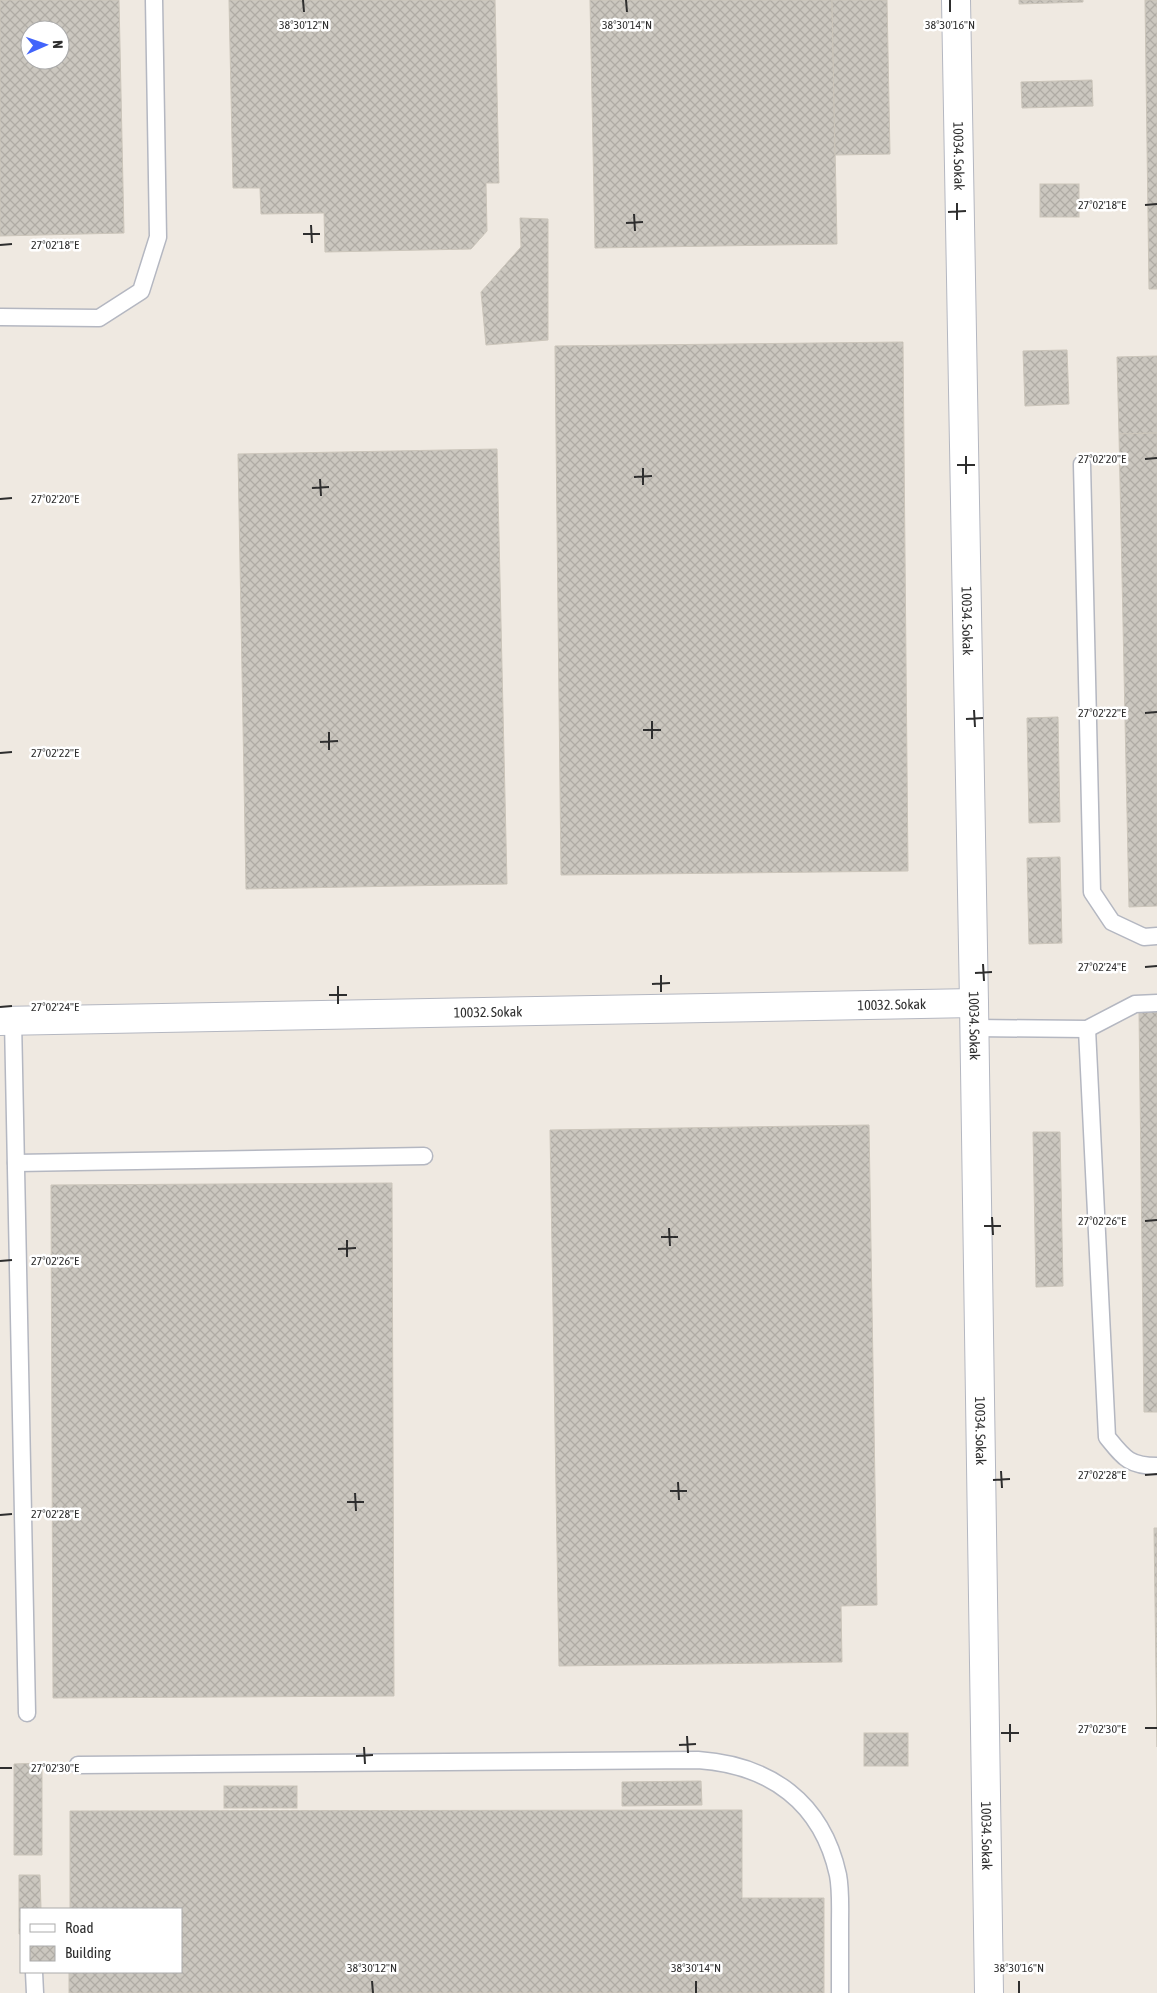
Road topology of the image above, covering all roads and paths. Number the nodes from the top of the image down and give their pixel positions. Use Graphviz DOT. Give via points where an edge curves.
graph roads {
  1 [pos="154,0"];
  2 [pos="956,0"];
  3 [pos="0,317"];
  4 [pos="1082,464"];
  5 [pos="1157,936"];
  6 [pos="1157,1003"];
  7 [pos="974,1016"];
  8 [pos="6,1020"];
  9 [pos="1086,1029"];
  10 [pos="424,1156"];
  11 [pos="16,1163"];
  12 [pos="1157,1466"];
  13 [pos="27,1713"];
  14 [pos="78,1765"];
  15 [pos="34,1973"];
  16 [pos="34,1993"];
  17 [pos="840,1993"];
  18 [pos="989,1993"];
  1 -- 3 [label="lane" via="158,237 140,291 99,318"];
  2 -- 7 [label="street, 10034. Sokak"];
  4 -- 5 [label="lane" via="1092,892 1112,922 1144,936"];
  6 -- 9 [label="lane" via="1134,1004"];
  7 -- 8 [label="street, 10032. Sokak"];
  7 -- 9 [label="lane"];
  7 -- 18 [label="street, 10034. Sokak"];
  8 -- 11 [label="lane"];
  9 -- 12 [label="lane" via="1107,1437 1125,1459 1143,1466"];
  10 -- 11 [label="lane"];
  11 -- 13 [label="lane"];
  14 -- 17 [label="lane" via="698,1760 748,1768 771,1779 809,1812 832,1854 840,1901"];
  15 -- 16 [label="lane"];
}
